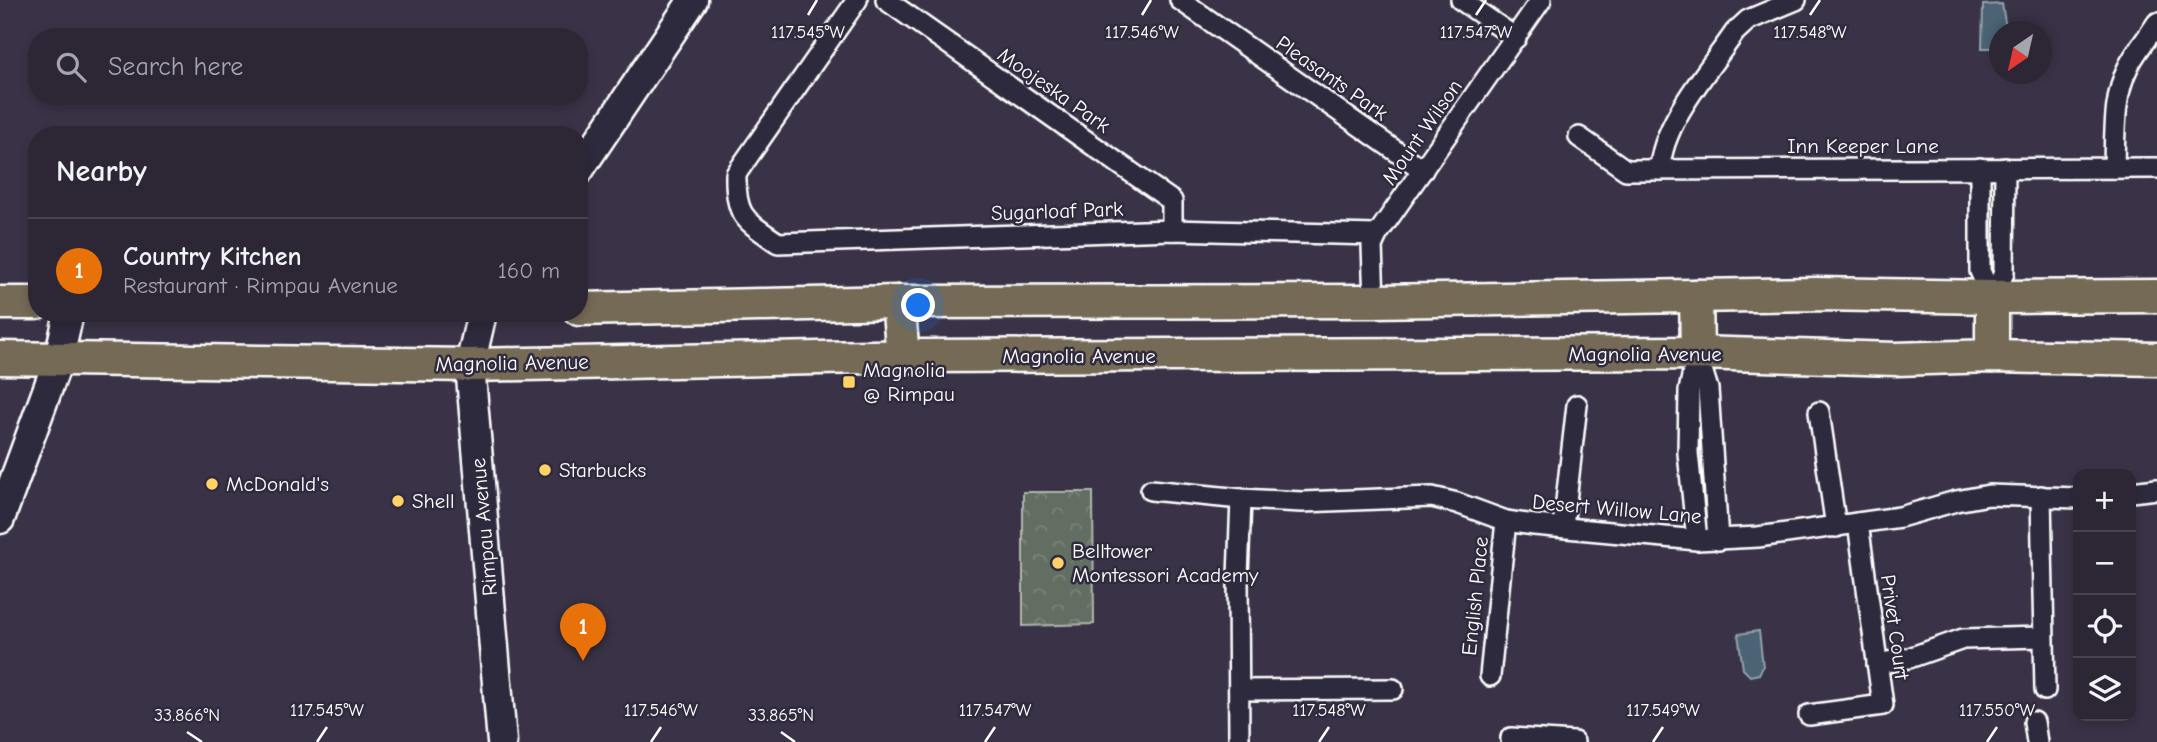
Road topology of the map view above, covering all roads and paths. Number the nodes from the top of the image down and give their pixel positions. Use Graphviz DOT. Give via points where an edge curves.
graph roads {
  1 [pos="693,0"];
  2 [pos="857,0"];
  3 [pos="886,0"];
  4 [pos="1180,0"];
  5 [pos="1461,0"];
  6 [pos="1541,0"];
  7 [pos="1796,0"];
  8 [pos="2157,23"];
  9 [pos="1516,37"];
  10 [pos="1579,137"];
  11 [pos="588,157"];
  12 [pos="1980,168"];
  13 [pos="2114,168"];
  14 [pos="2157,168"];
  15 [pos="2005,169"];
  16 [pos="1423,170"];
  17 [pos="1660,170"];
  18 [pos="1172,230"];
  19 [pos="1377,235"];
  20 [pos="1696,296"];
  21 [pos="2157,296"];
  22 [pos="1992,297"];
  23 [pos="1374,301"];
  24 [pos="898,302"];
  25 [pos="0,303"];
  26 [pos="28,303"];
  27 [pos="588,309"];
  28 [pos="67,322"];
  29 [pos="480,322"];
  30 [pos="1697,353"];
  31 [pos="903,356"];
  32 [pos="1992,356"];
  33 [pos="0,358"];
  34 [pos="59,358"];
  35 [pos="2157,359"];
  36 [pos="470,365"];
  37 [pos="1577,405"];
  38 [pos="1819,412"];
  39 [pos="2157,489"];
  40 [pos="1151,490"];
  41 [pos="2136,491"];
  42 [pos="2041,496"];
  43 [pos="2073,498"];
  44 [pos="1241,499"];
  45 [pos="0,519"];
  46 [pos="1506,521"];
  47 [pos="1858,523"];
  48 [pos="1563,527"];
  49 [pos="1836,527"];
  50 [pos="1697,540"];
  51 [pos="1718,540"];
  52 [pos="2043,637"];
  53 [pos="1877,664"];
  54 [pos="1490,676"];
  55 [pos="1393,689"];
  56 [pos="2045,690"];
  57 [pos="1239,691"];
  58 [pos="1809,715"];
  59 [pos="2034,722"];
  60 [pos="1511,740"];
  61 [pos="502,742"];
  62 [pos="1239,742"];
  63 [pos="1574,742"];
  64 [pos="2038,742"];
  1 -- 11 [label="main road"];
  2 -- 18 [label="street, Sugarloaf Park" via="736,174 736,194 745,221 778,243"];
  3 -- 18 [label="street, Moojeska Park" via="1172,201"];
  4 -- 16 [label="street, Pleasants Park"];
  5 -- 9 [label="street"];
  6 -- 9 [label="street, Mount Wilson"];
  7 -- 17 [label="street" via="1748,20 1735,32 1670,127"];
  8 -- 13 [label="street" via="2128,66 2120,90"];
  9 -- 16 [label="street, Mount Wilson"];
  10 -- 17 [label="street, Inn Keeper Lane" via="1626,170"];
  12 -- 15 [label="street, Inn Keeper Lane"];
  12 -- 17 [label="street, Inn Keeper Lane"];
  12 -- 22 [label="street" via="1980,271"];
  13 -- 14 [label="street, Inn Keeper Lane"];
  13 -- 15 [label="street, Inn Keeper Lane"];
  15 -- 22 [label="street" via="2004,273"];
  16 -- 19 [label="street, Mount Wilson"];
  18 -- 19 [label="street, Sugarloaf Park"];
  19 -- 23 [label="street, Mount Wilson" via="1372,246"];
  20 -- 22 [label="main road"];
  20 -- 23 [label="main road"];
  20 -- 30 [label="main road"];
  21 -- 22 [label="main road"];
  22 -- 32 [label="main road"];
  23 -- 24 [label="main road"];
  24 -- 27 [label="main road"];
  24 -- 31 [label="main road"];
  25 -- 26 [label="main road"];
  28 -- 34 [label="main road"];
  29 -- 36 [label="main road, Rimpau Avenue"];
  30 -- 31 [label="main road, Magnolia Avenue"];
  30 -- 32 [label="main road, Magnolia Avenue" via="1896,359"];
  30 -- 50 [label="street" via="1689,391 1688,453"];
  30 -- 51 [label="street" via="1707,390"];
  31 -- 36 [label="main road, Magnolia Avenue"];
  32 -- 35 [label="main road, Magnolia Avenue"];
  33 -- 34 [label="main road, Magnolia Avenue"];
  34 -- 36 [label="main road, Magnolia Avenue"];
  34 -- 45 [label="main road"];
  36 -- 61 [label="main road, Rimpau Avenue"];
  37 -- 48 [label="street"];
  38 -- 49 [label="street"];
  39 -- 41 [label="street"];
  40 -- 44 [label="street, Desert Willow Lane"];
  42 -- 43 [label="street, Desert Willow Lane"];
  42 -- 47 [label="street, Desert Willow Lane" via="1989,495"];
  42 -- 52 [label="street"];
  44 -- 46 [label="street, Desert Willow Lane" via="1302,502 1432,497"];
  44 -- 57 [label="street"];
  46 -- 48 [label="street, Desert Willow Lane"];
  46 -- 54 [label="street, English Place"];
  47 -- 49 [label="street, Desert Willow Lane"];
  47 -- 53 [label="street, Privet Court"];
  48 -- 50 [label="street, Desert Willow Lane"];
  49 -- 51 [label="street, Desert Willow Lane"];
  50 -- 51 [label="street, Desert Willow Lane"];
  52 -- 53 [label="street" via="1963,639"];
  52 -- 56 [label="street"];
  53 -- 58 [label="street, Privet Court" via="1883,705"];
  55 -- 57 [label="street"];
  57 -- 62 [label="street"];
  59 -- 64 [label="street"];
  60 -- 63 [label="street"];
}
